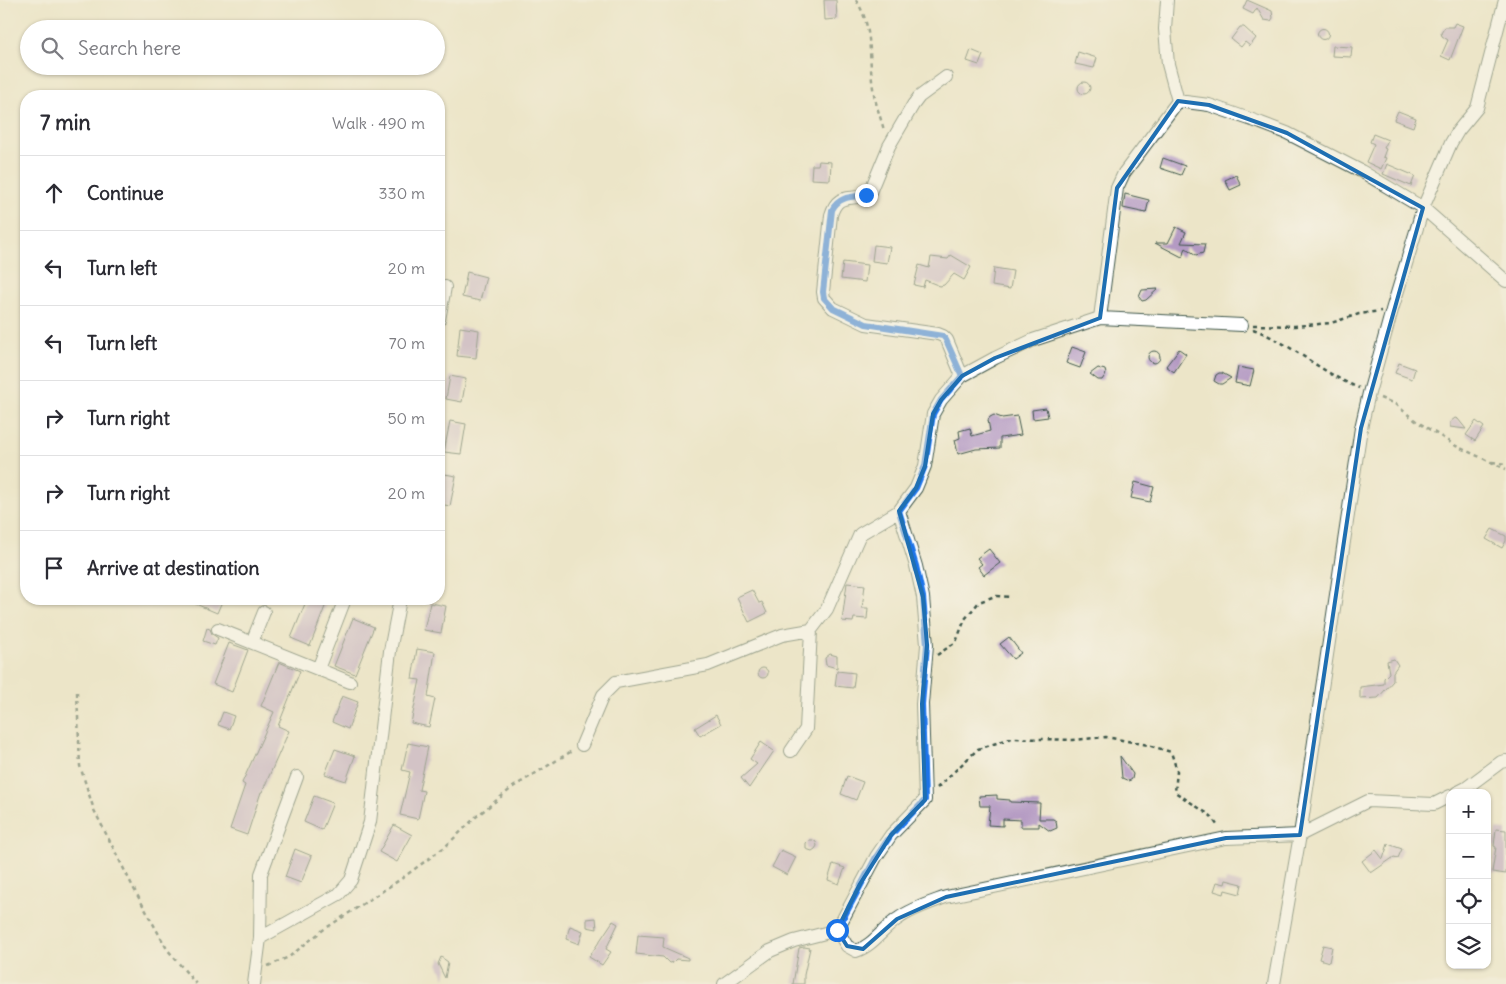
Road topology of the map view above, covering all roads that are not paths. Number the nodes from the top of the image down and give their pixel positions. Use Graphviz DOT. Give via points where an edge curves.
graph roads {
  1 [pos="1167,0"];
  2 [pos="1505,0"];
  3 [pos="946,77"];
  4 [pos="1178,102"];
  5 [pos="1423,208"];
  6 [pos="1506,282"];
  7 [pos="1100,318"];
  8 [pos="1242,325"];
  9 [pos="962,376"];
  10 [pos="899,511"];
  11 [pos="344,605"];
  12 [pos="399,605"];
  13 [pos="264,612"];
  14 [pos="218,629"];
  15 [pos="811,630"];
  16 [pos="252,642"];
  17 [pos="318,669"];
  18 [pos="350,682"];
  19 [pos="582,745"];
  20 [pos="791,751"];
  21 [pos="1506,761"];
  22 [pos="297,777"];
  23 [pos="1464,789"];
  24 [pos="1446,798"];
  25 [pos="1300,835"];
  26 [pos="837,930"];
  27 [pos="260,938"];
  28 [pos="254,978"];
  29 [pos="724,984"];
  30 [pos="1274,984"];
  1 -- 4 [label="street" via="1164,30 1168,64"];
  2 -- 5 [label="street" via="1477,108 1451,143"];
  3 -- 9 [label="street" via="913,105 889,146 870,192 842,198 832,210 823,292 833,308 866,324 943,336"];
  4 -- 5 [label="street" via="1209,105 1287,133"];
  4 -- 7 [label="street" via="1124,173 1117,188"];
  5 -- 6 [label="street"];
  5 -- 25 [label="street" via="1361,428"];
  7 -- 8 [label="street"];
  7 -- 9 [label="street" via="1033,340"];
  9 -- 10 [label="street" via="933,414 925,466 916,488"];
  10 -- 15 [label="street" via="860,534 827,609"];
  10 -- 26 [label="street" via="923,597 927,645 922,704 925,800 891,835 876,857"];
  11 -- 17 [label="street"];
  12 -- 27 [label="street" via="391,642 370,822 351,880 339,894"];
  13 -- 16 [label="street"];
  14 -- 16 [label="street"];
  15 -- 19 [label="street" via="782,636 708,665 616,682 603,695"];
  15 -- 20 [label="street" via="808,718 803,735"];
  16 -- 17 [label="street"];
  17 -- 18 [label="street"];
  21 -- 23 [label="street"];
  22 -- 27 [label="street" via="261,874"];
  24 -- 25 [label="street" via="1434,804 1368,801"];
  25 -- 26 [label="street" via="1226,838 946,897 913,909 897,919 864,949 847,946"];
  25 -- 30 [label="street"];
  26 -- 29 [label="street" via="770,951"];
  27 -- 28 [label="street"];
}
